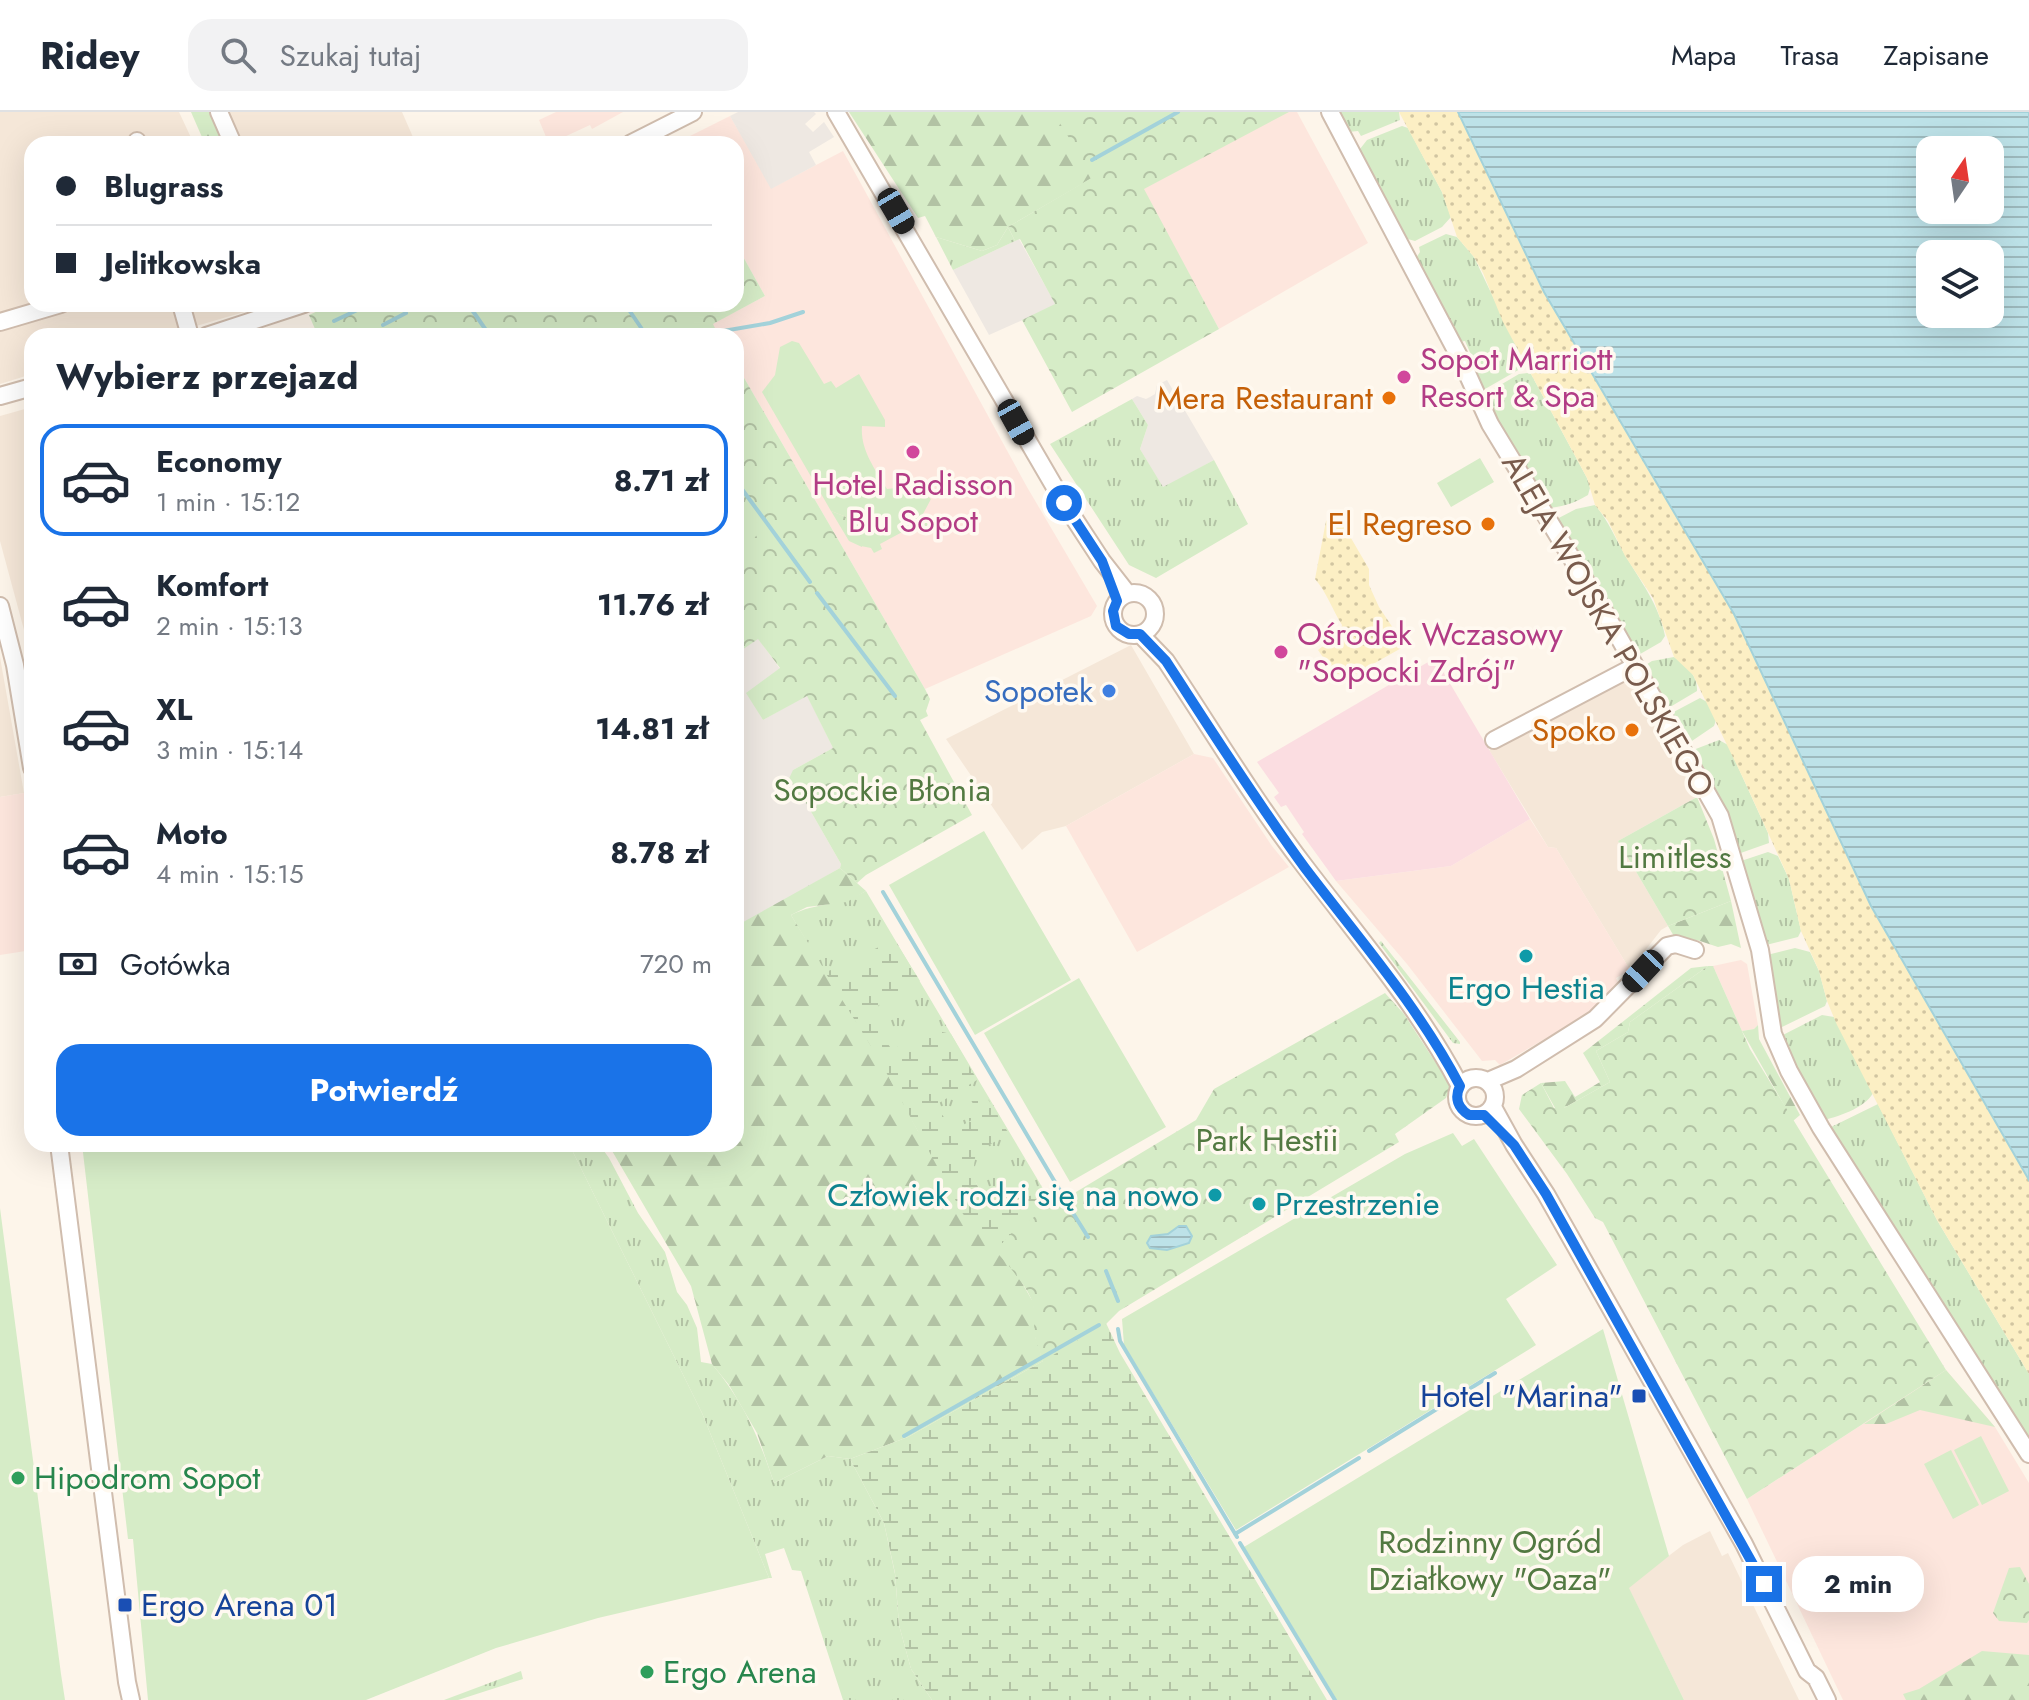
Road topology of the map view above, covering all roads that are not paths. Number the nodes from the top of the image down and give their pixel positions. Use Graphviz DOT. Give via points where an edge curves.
graph roads {
  1 [pos="219,112"];
  2 [pos="693,112"];
  3 [pos="1330,112"];
  4 [pos="836,113"];
  5 [pos="230,136"];
  6 [pos="646,136"];
  7 [pos="34,312"];
  8 [pos="280,312"];
  9 [pos="0,322"];
  10 [pos="230,328"];
  11 [pos="24,389"];
  12 [pos="0,396"];
  13 [pos="1122,597"];
  14 [pos="0,606"];
  15 [pos="1146,630"];
  16 [pos="1635,666"];
  17 [pos="24,706"];
  18 [pos="1494,740"];
  19 [pos="1695,950"];
  20 [pos="1465,1082"];
  21 [pos="1490,1099"];
  22 [pos="60,1152"];
  23 [pos="2029,1454"];
  24 [pos="1807,1671"];
  25 [pos="128,1696"];
  26 [pos="1815,1700"];
  27 [pos="1827,1700"];
  1 -- 5 [label="street"];
  2 -- 6 [label="street"];
  3 -- 16 [label="street, ALEJA WOJSKA POLSKIEGO" via="1490,424"];
  4 -- 13 [label="street"];
  7 -- 9 [label="street"];
  8 -- 10 [label="street"];
  11 -- 12 [label="street"];
  13 -- 15 [label="street" via="1144,595 1153,603 1155,614"];
  13 -- 15 [label="street" via="1113,611 1116,626 1129,634"];
  14 -- 17 [label="street"];
  15 -- 20 [label="street" via="1304,866"];
  16 -- 18 [label="street"];
  16 -- 23 [label="street, ALEJA WOJSKA POLSKIEGO" via="1725,830 1760,950 1773,1034 1789,1071"];
  19 -- 21 [label="street" via="1667,946 1595,1019 1516,1069"];
  20 -- 21 [label="street"];
  20 -- 21 [label="street" via="1457,1100 1463,1111 1476,1117"];
  21 -- 24 [label="street" via="1726,1513"];
  22 -- 25 [label="street"];
  24 -- 26 [label="street"];
  24 -- 27 [label="street"];
}
